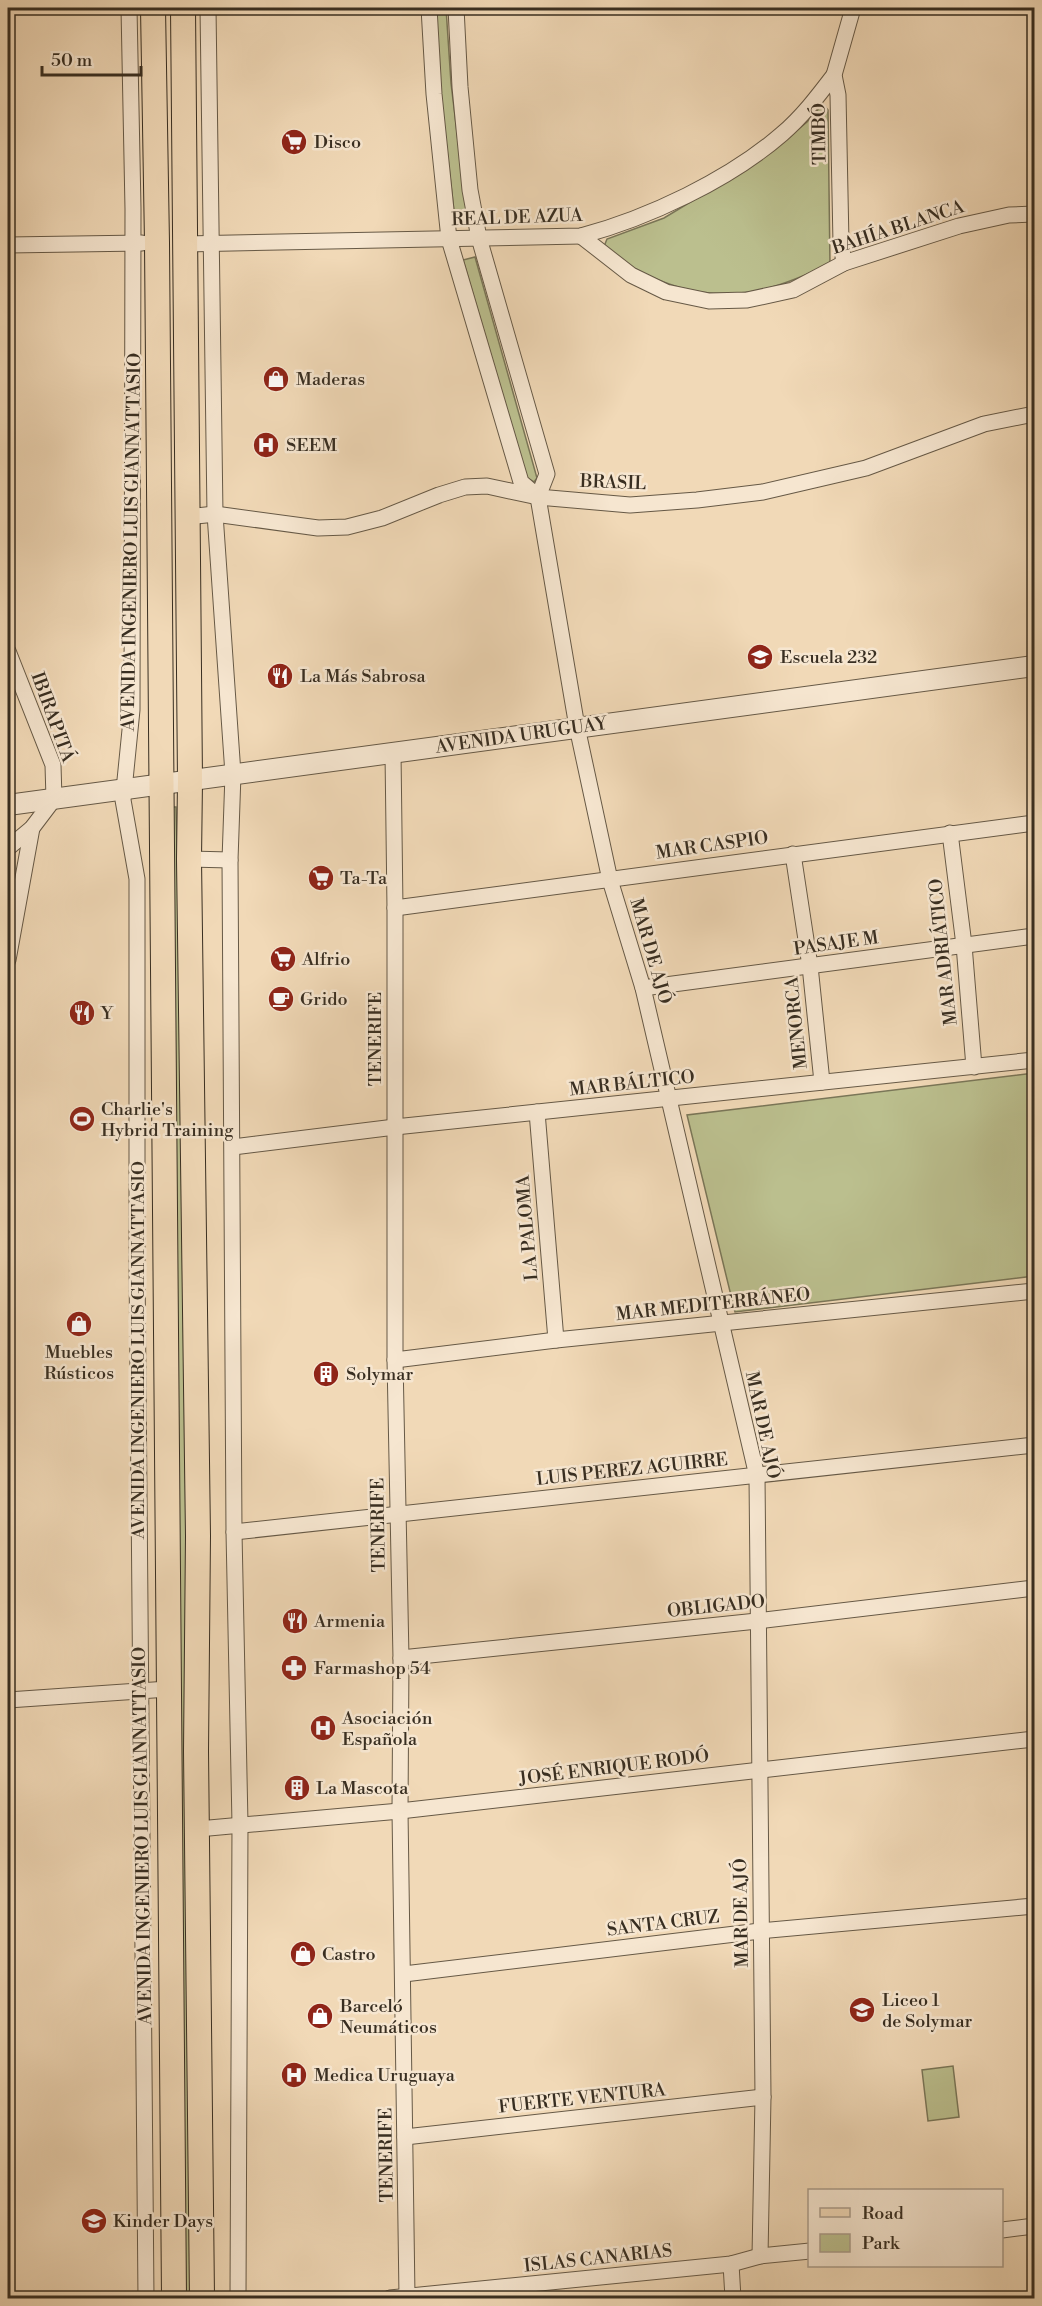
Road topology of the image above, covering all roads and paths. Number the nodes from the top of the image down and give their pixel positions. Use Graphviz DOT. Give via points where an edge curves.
graph roads {
  1 [pos="129,8"];
  2 [pos="153,8"];
  3 [pos="183,8"];
  4 [pos="208,8"];
  5 [pos="429,8"];
  6 [pos="456,8"];
  7 [pos="853,8"];
  8 [pos="834,75"];
  9 [pos="1035,214"];
  10 [pos="581,236"];
  11 [pos="479,238"];
  12 [pos="450,239"];
  13 [pos="145,243"];
  14 [pos="185,244"];
  15 [pos="212,244"];
  16 [pos="8,245"];
  17 [pos="844,262"];
  18 [pos="1035,414"];
  19 [pos="538,497"];
  20 [pos="215,514"];
  21 [pos="187,517"];
  22 [pos="8,651"];
  23 [pos="1035,666"];
  24 [pos="577,727"];
  25 [pos="393,753"];
  26 [pos="233,774"];
  27 [pos="190,781"];
  28 [pos="162,784"];
  29 [pos="123,789"];
  30 [pos="54,799"];
  31 [pos="8,805"];
  32 [pos="1035,823"];
  33 [pos="33,828"];
  34 [pos="950,833"];
  35 [pos="8,848"];
  36 [pos="793,854"];
  37 [pos="189,859"];
  38 [pos="230,860"];
  39 [pos="610,879"];
  40 [pos="395,908"];
  41 [pos="1035,936"];
  42 [pos="964,945"];
  43 [pos="8,960"];
  44 [pos="810,966"];
  45 [pos="643,988"];
  46 [pos="1035,1060"];
  47 [pos="974,1067"];
  48 [pos="822,1083"];
  49 [pos="668,1099"];
  50 [pos="537,1112"];
  51 [pos="395,1127"];
  52 [pos="233,1147"];
  53 [pos="1035,1291"];
  54 [pos="720,1323"];
  55 [pos="556,1340"];
  56 [pos="395,1360"];
  57 [pos="1035,1445"];
  58 [pos="757,1476"];
  59 [pos="397,1513"];
  60 [pos="234,1532"];
  61 [pos="1035,1588"];
  62 [pos="757,1621"];
  63 [pos="400,1658"];
  64 [pos="168,1689"];
  65 [pos="140,1690"];
  66 [pos="8,1700"];
  67 [pos="1035,1739"];
  68 [pos="759,1770"];
  69 [pos="400,1811"];
  70 [pos="240,1824"];
  71 [pos="198,1828"];
  72 [pos="1035,1906"];
  73 [pos="760,1931"];
  74 [pos="404,1974"];
  75 [pos="763,2097"];
  76 [pos="405,2138"];
  77 [pos="1035,2226"];
  78 [pos="1003,2230"];
  79 [pos="808,2251"];
  80 [pos="760,2256"];
  81 [pos="731,2264"];
  82 [pos="407,2296"];
  83 [pos="146,2298"];
  84 [pos="174,2298"];
  85 [pos="202,2298"];
  86 [pos="238,2298"];
  87 [pos="390,2298"];
  88 [pos="733,2298"];
  1 -- 13 [label="street, AVENIDA INGENIERO LUIS GIANNATTASIO"];
  2 -- 13 [label="main road, AVENIDA INGENIERO LUIS GIANNATTASIO"];
  3 -- 14 [label="main road"];
  4 -- 15 [label="street"];
  5 -- 12 [label="street"];
  6 -- 11 [label="street" via="470,190"];
  7 -- 8 [label="street, TIMBÓ"];
  8 -- 10 [label="street, REAL DE AZUA" via="782,135 739,164 656,210"];
  8 -- 17 [label="street, TIMBÓ"];
  9 -- 17 [label="street, BAHÍA BLANCA" via="1009,215 958,226"];
  10 -- 11 [label="street, REAL DE AZUA"];
  10 -- 17 [label="street, BAHÍA BLANCA" via="631,275 666,292 709,302 747,300 793,290"];
  11 -- 12 [label="street, REAL DE AZUA"];
  11 -- 19 [label="street" via="547,474"];
  12 -- 15 [label="street, REAL DE AZUA"];
  12 -- 19 [label="street" via="521,482"];
  13 -- 16 [label="street"];
  13 -- 28 [label="main road, AVENIDA INGENIERO LUIS GIANNATTASIO"];
  13 -- 29 [label="street, AVENIDA INGENIERO LUIS GIANNATTASIO" via="132,710"];
  14 -- 15 [label="street, REAL DE AZUA"];
  14 -- 21 [label="main road"];
  15 -- 20 [label="street"];
  18 -- 19 [label="street, BRASIL" via="984,424 866,468 763,492 630,505"];
  19 -- 20 [label="street, BRASIL" via="487,486 465,487 382,518 318,528"];
  19 -- 24 [label="street, MAR DE AJÓ"];
  20 -- 21 [label="street, BRASIL"];
  20 -- 26 [label="street"];
  21 -- 27 [label="main road"];
  22 -- 30 [label="street, IBIRAPITÁ" via="53,765"];
  23 -- 24 [label="street, AVENIDA URUGUAY"];
  24 -- 25 [label="street, AVENIDA URUGUAY"];
  24 -- 39 [label="street, MAR DE AJÓ"];
  25 -- 26 [label="street, AVENIDA URUGUAY"];
  25 -- 40 [label="street, TENERIFE"];
  26 -- 27 [label="street, AVENIDA URUGUAY"];
  26 -- 38 [label="street"];
  27 -- 28 [label="street, AVENIDA URUGUAY"];
  27 -- 37 [label="main road"];
  28 -- 29 [label="street, AVENIDA URUGUAY"];
  28 -- 64 [label="main road, AVENIDA INGENIERO LUIS GIANNATTASIO"];
  29 -- 30 [label="street, AVENIDA URUGUAY"];
  29 -- 65 [label="street, AVENIDA INGENIERO LUIS GIANNATTASIO" via="137,879"];
  30 -- 31 [label="street, AVENIDA URUGUAY"];
  30 -- 33 [label="street"];
  32 -- 34 [label="street, MAR CASPIO"];
  33 -- 35 [label="street"];
  33 -- 43 [label="street"];
  34 -- 36 [label="street, MAR CASPIO"];
  34 -- 42 [label="street, MAR ADRIÁTICO"];
  36 -- 39 [label="street, MAR CASPIO"];
  36 -- 44 [label="street, MENORCA"];
  37 -- 38 [label="street"];
  37 -- 71 [label="main road"];
  38 -- 52 [label="street"];
  39 -- 40 [label="street, MAR CASPIO"];
  39 -- 45 [label="street, MAR DE AJÓ"];
  40 -- 51 [label="street, TENERIFE"];
  41 -- 42 [label="street, PASAJE M"];
  42 -- 44 [label="street, PASAJE M"];
  42 -- 47 [label="street, MAR ADRIÁTICO"];
  44 -- 45 [label="street, PASAJE M"];
  44 -- 48 [label="street, MENORCA"];
  45 -- 49 [label="street, MAR DE AJÓ"];
  46 -- 47 [label="street, MAR BÁLTICO"];
  47 -- 48 [label="street, MAR BÁLTICO"];
  48 -- 49 [label="street, MAR BÁLTICO"];
  49 -- 50 [label="street, MAR BÁLTICO"];
  49 -- 54 [label="street, MAR DE AJÓ"];
  50 -- 51 [label="street, MAR BÁLTICO"];
  50 -- 55 [label="street, LA PALOMA"];
  51 -- 52 [label="street, MAR BÁLTICO"];
  51 -- 56 [label="street, TENERIFE"];
  52 -- 60 [label="street"];
  53 -- 54 [label="street, MAR MEDITERRÁNEO"];
  54 -- 55 [label="street, MAR MEDITERRÁNEO"];
  54 -- 58 [label="street, MAR DE AJÓ"];
  55 -- 56 [label="street, MAR MEDITERRÁNEO"];
  56 -- 59 [label="street, TENERIFE"];
  57 -- 58 [label="street, LUIS PEREZ AGUIRRE"];
  58 -- 59 [label="street, LUIS PEREZ AGUIRRE"];
  58 -- 62 [label="street, MAR DE AJÓ"];
  59 -- 60 [label="street, LUIS PEREZ AGUIRRE"];
  59 -- 63 [label="street, TENERIFE"];
  60 -- 70 [label="street"];
  61 -- 62 [label="street, OBLIGADO"];
  62 -- 63 [label="street, OBLIGADO"];
  62 -- 68 [label="street, MAR DE AJÓ"];
  63 -- 69 [label="street, TENERIFE"];
  64 -- 65 [label="street"];
  64 -- 84 [label="main road, AVENIDA INGENIERO LUIS GIANNATTASIO"];
  65 -- 66 [label="street"];
  65 -- 83 [label="street, AVENIDA INGENIERO LUIS GIANNATTASIO"];
  67 -- 68 [label="street, JOSÉ ENRIQUE RODÓ"];
  68 -- 69 [label="street, JOSÉ ENRIQUE RODÓ"];
  68 -- 73 [label="street, MAR DE AJÓ"];
  69 -- 70 [label="street, JOSÉ ENRIQUE RODÓ"];
  69 -- 74 [label="street, TENERIFE"];
  70 -- 71 [label="street, JOSÉ ENRIQUE RODÓ"];
  70 -- 86 [label="street"];
  71 -- 85 [label="main road"];
  72 -- 73 [label="street, SANTA CRUZ"];
  73 -- 74 [label="street, SANTA CRUZ"];
  73 -- 75 [label="street, MAR DE AJÓ"];
  74 -- 76 [label="street, TENERIFE"];
  75 -- 76 [label="street, FUERTE VENTURA"];
  75 -- 80 [label="street, MAR DE AJÓ"];
  76 -- 82 [label="street, TENERIFE"];
  77 -- 78 [label="street"];
  79 -- 80 [label="street, ISLAS CANARIAS"];
  80 -- 81 [label="street, ISLAS CANARIAS"];
  81 -- 82 [label="street, ISLAS CANARIAS"];
  81 -- 88 [label="street"];
  82 -- 87 [label="street, ISLAS CANARIAS"];
}
